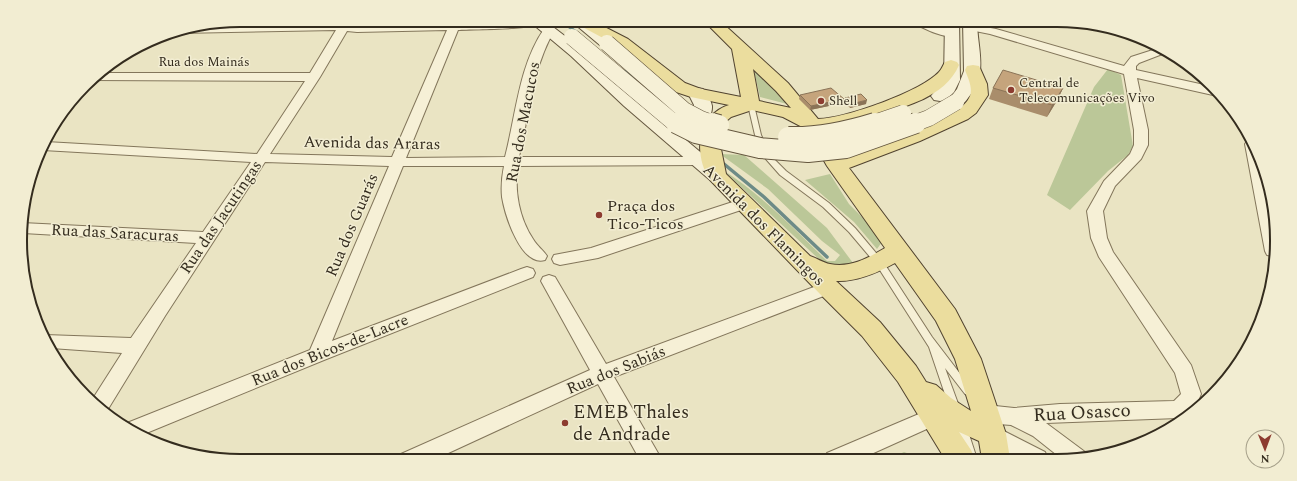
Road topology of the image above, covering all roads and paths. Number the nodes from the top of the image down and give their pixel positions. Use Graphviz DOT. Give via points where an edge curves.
graph roads {
  1 [pos="344,27"];
  2 [pos="444,27"];
  3 [pos="452,27"];
  4 [pos="542,27"];
  5 [pos="547,27"];
  6 [pos="577,27"];
  7 [pos="578,27"];
  8 [pos="579,27"];
  9 [pos="718,27"];
  10 [pos="931,27"];
  11 [pos="952,27"];
  12 [pos="970,27"];
  13 [pos="981,27"];
  14 [pos="210,29"];
  15 [pos="739,46"];
  16 [pos="1157,52"];
  17 [pos="951,65"];
  18 [pos="973,70"];
  19 [pos="1130,71"];
  20 [pos="105,76"];
  21 [pos="314,77"];
  22 [pos="1207,90"];
  23 [pos="697,94"];
  24 [pos="948,99"];
  25 [pos="751,106"];
  26 [pos="648,117"];
  27 [pos="833,124"];
  28 [pos="813,125"];
  29 [pos="49,146"];
  30 [pos="260,158"];
  31 [pos="512,161"];
  32 [pos="699,161"];
  33 [pos="398,162"];
  34 [pos="846,162"];
  35 [pos="1257,168"];
  36 [pos="718,176"];
  37 [pos="745,203"];
  38 [pos="27,228"];
  39 [pos="207,238"];
  40 [pos="1270,240"];
  41 [pos="539,256"];
  42 [pos="888,257"];
  43 [pos="799,258"];
  44 [pos="560,259"];
  45 [pos="527,273"];
  46 [pos="549,281"];
  47 [pos="828,288"];
  48 [pos="929,340"];
  49 [pos="53,341"];
  50 [pos="135,346"];
  51 [pos="317,355"];
  52 [pos="601,374"];
  53 [pos="102,403"];
  54 [pos="1183,412"];
  55 [pos="1014,417"];
  56 [pos="946,418"];
  57 [pos="138,427"];
  58 [pos="991,436"];
  59 [pos="424,454"];
  60 [pos="648,454"];
  61 [pos="850,454"];
  62 [pos="959,454"];
  63 [pos="969,454"];
  64 [pos="1028,454"];
  65 [pos="1071,454"];
  1 -- 2 [label="street"];
  1 -- 14 [label="street"];
  1 -- 21 [label="street, Rua das Jacutingas"];
  3 -- 33 [label="street, Rua dos Guarás"];
  4 -- 31 [label="street, Rua dos Macucos" via="543,38 522,110"];
  5 -- 26 [label="main road, Avenida dos Flamingos"];
  6 -- 24 [label="main road, bridge" via="672,121 696,133 760,148 808,152 846,148 929,118"];
  7 -- 24 [label="main road, bridge" via="607,43 691,115 709,122 778,136 808,138 841,132"];
  8 -- 23 [label="main road" via="622,42 680,87"];
  9 -- 15 [label="main road"];
  10 -- 11 [label="street" via="935,29"];
  11 -- 17 [label="main road"];
  12 -- 18 [label="main road"];
  13 -- 19 [label="street"];
  15 -- 25 [label="main road"];
  15 -- 28 [label="main road" via="782,87"];
  16 -- 19 [label="street" via="1136,60 1130,65"];
  17 -- 24 [label="main road"];
  17 -- 27 [label="main road" via="947,74 925,91"];
  18 -- 24 [label="main road" via="970,84"];
  18 -- 34 [label="main road" via="979,84 979,95 966,112 913,137"];
  19 -- 22 [label="street"];
  19 -- 54 [label="street" via="1141,130 1141,145 1136,156 1109,184 1095,211 1096,223 1105,253 1184,371 1191,394"];
  20 -- 21 [label="street, Rua dos Mainás"];
  21 -- 30 [label="street, Rua das Jacutingas"];
  23 -- 25 [label="main road"];
  23 -- 26 [label="main road" via="702,100 703,109 696,121 665,123"];
  25 -- 28 [label="main road" via="789,113"];
  25 -- 36 [label="main road" via="726,112 715,122 711,148 712,162"];
  25 -- 42 [label="lane" via="761,146 767,156 783,173"];
  26 -- 32 [label="main road, Avenida dos Flamingos"];
  27 -- 28 [label="main road"];
  27 -- 34 [label="main road" via="832,135"];
  28 -- 34 [label="main road"];
  29 -- 30 [label="street, Avenida das Araras"];
  30 -- 33 [label="street, Avenida das Araras"];
  30 -- 39 [label="street, Rua das Jacutingas"];
  31 -- 32 [label="street, Avenida das Araras"];
  31 -- 33 [label="street, Avenida das Araras"];
  31 -- 41 [label="street, Rua dos Macucos" via="509,187 517,222 530,250"];
  32 -- 36 [label="main road, Avenida dos Flamingos"];
  33 -- 51 [label="street, Rua dos Guarás"];
  34 -- 42 [label="main road"];
  35 -- 40 [label="street"];
  36 -- 37 [label="main road, Avenida dos Flamingos"];
  37 -- 43 [label="main road, Avenida dos Flamingos"];
  37 -- 44 [label="street" via="592,254"];
  38 -- 39 [label="street, Rua das Saracuras"];
  39 -- 50 [label="street, Rua das Jacutingas"];
  41 -- 44 [label="street" via="550,255"];
  41 -- 45 [label="street" via="530,262"];
  42 -- 43 [label="main road" via="855,272 837,274 820,270"];
  42 -- 48 [label="lane"];
  42 -- 58 [label="main road" via="942,311 968,359"];
  43 -- 47 [label="main road, Avenida dos Flamingos"];
  44 -- 46 [label="street" via="564,267 563,272"];
  45 -- 46 [label="street" via="538,281"];
  45 -- 51 [label="street, Rua dos Bicos-de-Lacre"];
  46 -- 52 [label="street"];
  47 -- 52 [label="street, Rua dos Sabiás"];
  47 -- 56 [label="main road, Avenida dos Flamingos" via="871,329 907,374 940,407"];
  48 -- 56 [label="lane"];
  48 -- 58 [label="lane"];
  49 -- 50 [label="street"];
  50 -- 53 [label="street, Rua das Jacutingas"];
  51 -- 57 [label="street, Rua dos Bicos-de-Lacre"];
  52 -- 59 [label="street, Rua dos Sabiás"];
  52 -- 60 [label="street"];
  54 -- 55 [label="street, Rua Osasco" via="1060,413"];
  55 -- 58 [label="street, Rua Osasco"];
  55 -- 65 [label="street" via="1040,430"];
  56 -- 58 [label="main road, Avenida dos Flamingos"];
  56 -- 61 [label="street"];
  56 -- 62 [label="main road"];
  56 -- 63 [label="lane"];
  58 -- 64 [label="street"];
}
